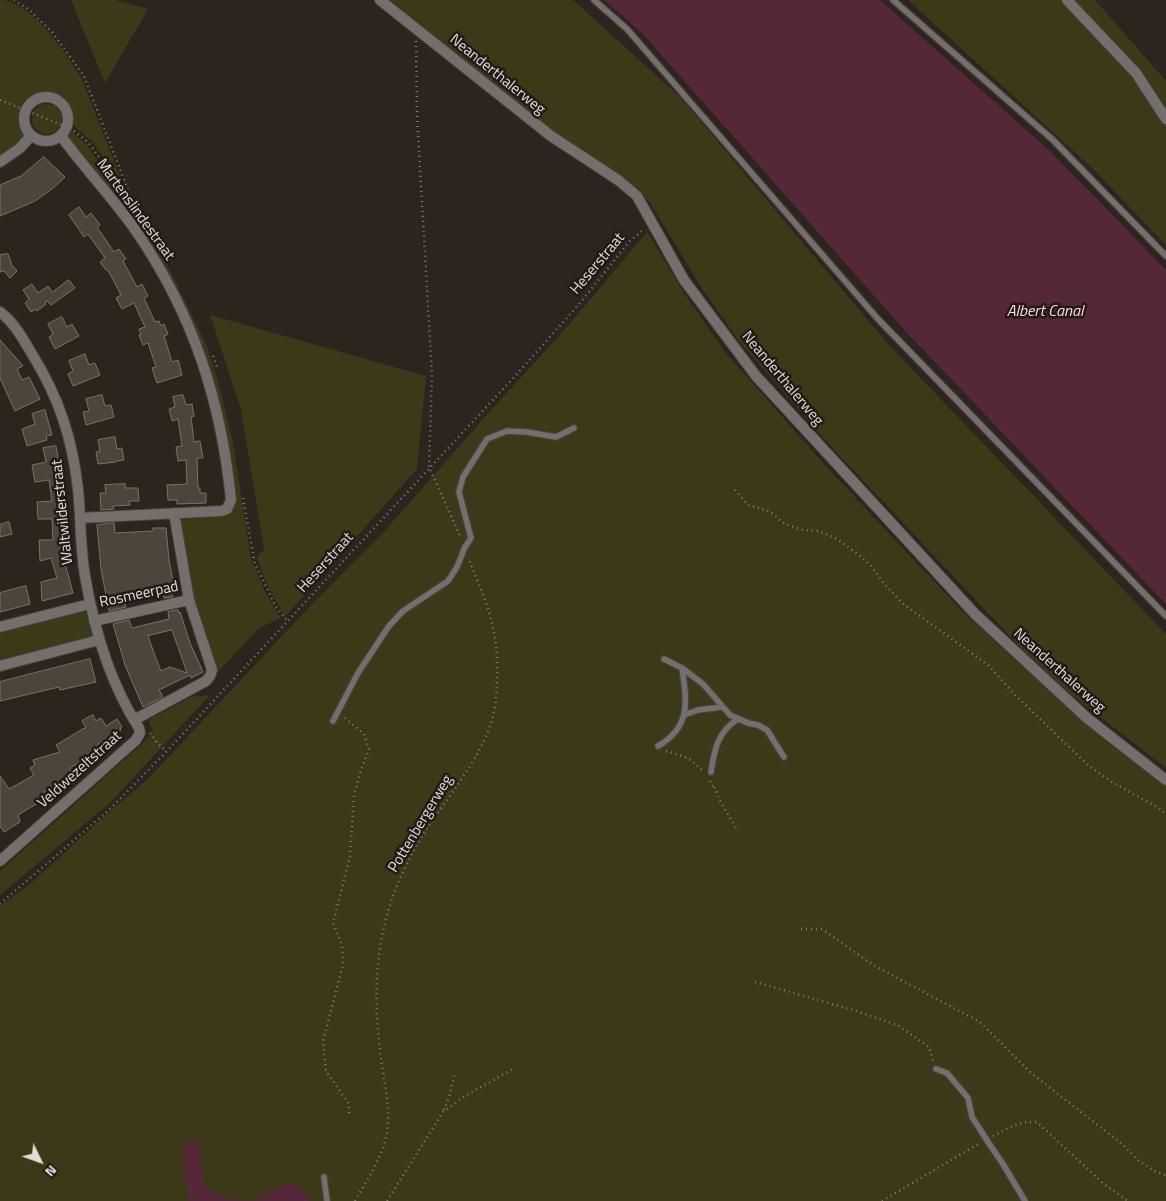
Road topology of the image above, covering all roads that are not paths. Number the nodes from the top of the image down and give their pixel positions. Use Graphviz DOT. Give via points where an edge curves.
graph roads {
  1 [pos="380,0"];
  2 [pos="594,0"];
  3 [pos="893,0"];
  4 [pos="1068,0"];
  5 [pos="1166,119"];
  6 [pos="31,136"];
  7 [pos="62,136"];
  8 [pos="0,162"];
  9 [pos="1166,256"];
  10 [pos="0,312"];
  11 [pos="574,428"];
  12 [pos="174,513"];
  13 [pos="80,518"];
  14 [pos="189,600"];
  15 [pos="90,604"];
  16 [pos="1166,616"];
  17 [pos="94,620"];
  18 [pos="0,627"];
  19 [pos="99,640"];
  20 [pos="664,659"];
  21 [pos="0,666"];
  22 [pos="682,668"];
  23 [pos="212,670"];
  24 [pos="722,707"];
  25 [pos="684,715"];
  26 [pos="738,719"];
  27 [pos="134,720"];
  28 [pos="333,721"];
  29 [pos="658,746"];
  30 [pos="784,757"];
  31 [pos="708,772"];
  32 [pos="1166,780"];
  33 [pos="0,861"];
  34 [pos="936,1069"];
  35 [pos="324,1177"];
  36 [pos="327,1201"];
  37 [pos="1025,1201"];
  1 -- 32 [label="street, Neanderthalerweg" via="550,136 637,196 684,280 756,376 975,614 1087,718"];
  2 -- 16 [label="lane" via="627,29 877,318"];
  3 -- 9 [label="lane" via="1053,140"];
  4 -- 5 [label="street" via="1136,73"];
  6 -- 7 [label="street" via="43,141"];
  6 -- 7 [label="street" via="24,123 26,109 30,103 50,97 63,104 69,116 68,127"];
  6 -- 8 [label="street"];
  7 -- 12 [label="street, Martenslindestraat" via="136,231 161,270 185,317 210,382 221,427 230,505 221,511"];
  10 -- 13 [label="street, Waltwilderstraat" via="8,317 21,336 60,407 74,463"];
  11 -- 28 [label="lane" via="556,437 507,432 487,439 463,477 459,492 471,538 457,567 448,581 403,611 389,626 358,673"];
  12 -- 13 [label="street, Martenslindestraat"];
  12 -- 14 [label="street, Rosmeerpad"];
  13 -- 15 [label="street, Waltwilderstraat"];
  14 -- 17 [label="street, Rosmeerpad"];
  14 -- 23 [label="street, Rosmeerpad"];
  15 -- 17 [label="street, Waltwilderstraat"];
  15 -- 18 [label="street"];
  17 -- 19 [label="street, Waltwilderstraat"];
  19 -- 21 [label="street"];
  19 -- 27 [label="street, Waltwilderstraat" via="114,682"];
  20 -- 22 [label="lane"];
  22 -- 24 [label="lane" via="703,684"];
  22 -- 25 [label="lane"];
  23 -- 27 [label="street, Veldwezeltstraat" via="206,681"];
  24 -- 25 [label="lane"];
  24 -- 26 [label="lane"];
  25 -- 29 [label="lane" via="676,734"];
  26 -- 30 [label="lane" via="767,730"];
  26 -- 31 [label="lane" via="720,736"];
  27 -- 33 [label="street, Veldwezeltstraat" via="140,733 136,740"];
  34 -- 37 [label="lane, bridge" via="947,1074 968,1098 972,1117"];
  35 -- 36 [label="lane"];
}
